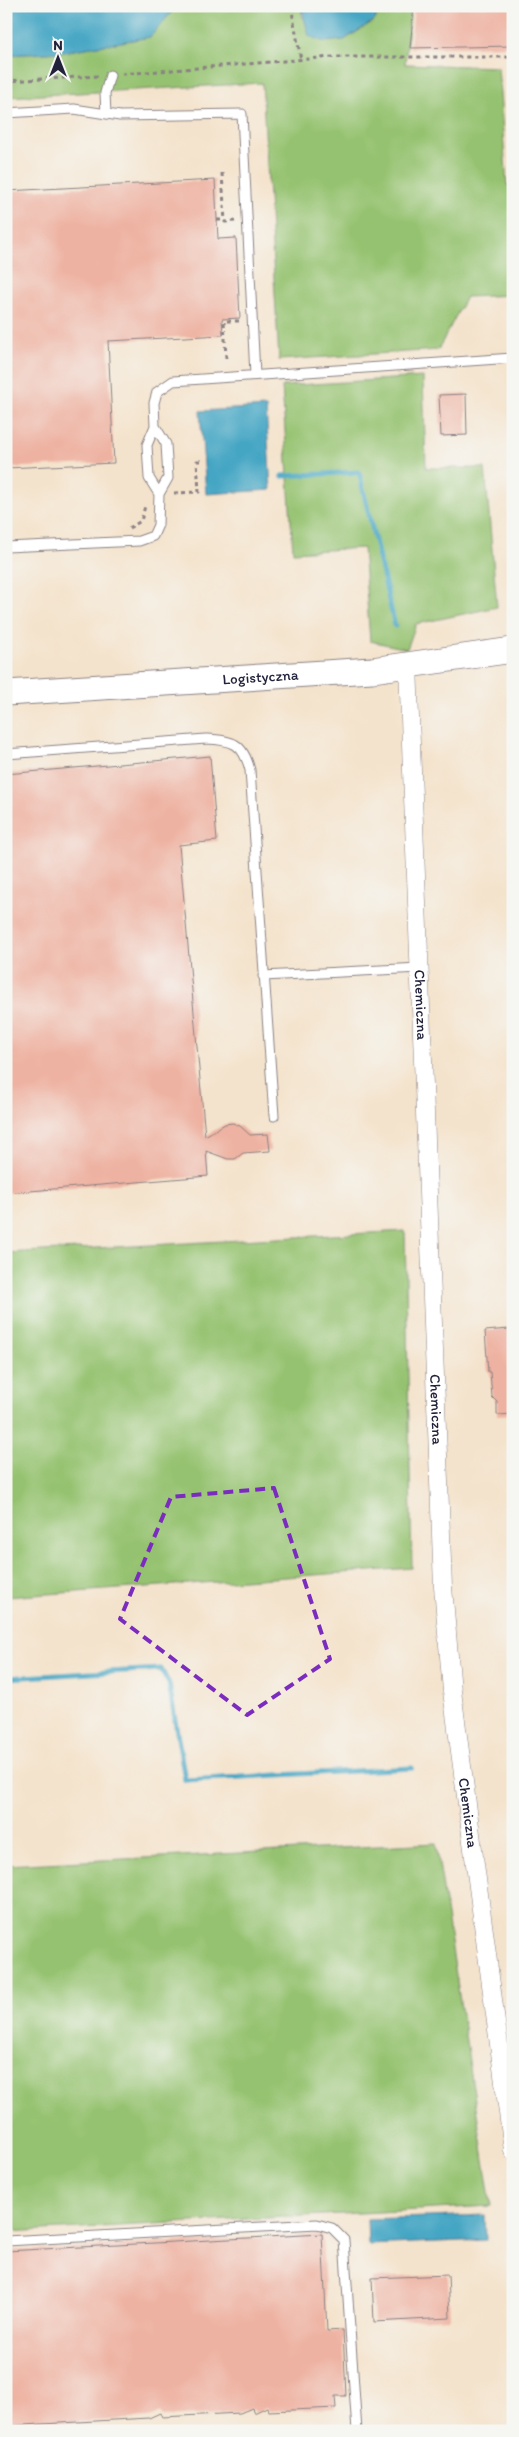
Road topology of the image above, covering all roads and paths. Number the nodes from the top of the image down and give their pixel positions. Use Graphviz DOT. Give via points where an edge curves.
graph roads {
  1 [pos="291,6"];
  2 [pos="513,57"];
  3 [pos="300,60"];
  4 [pos="110,75"];
  5 [pos="6,80"];
  6 [pos="6,113"];
  7 [pos="106,114"];
  8 [pos="222,173"];
  9 [pos="217,220"];
  10 [pos="224,220"];
  11 [pos="238,221"];
  12 [pos="242,321"];
  13 [pos="226,358"];
  14 [pos="513,358"];
  15 [pos="255,376"];
  16 [pos="155,426"];
  17 [pos="202,461"];
  18 [pos="174,493"];
  19 [pos="159,494"];
  20 [pos="145,500"];
  21 [pos="119,529"];
  22 [pos="6,547"];
  23 [pos="513,650"];
  24 [pos="408,665"];
  25 [pos="6,693"];
  26 [pos="6,754"];
  27 [pos="420,968"];
  28 [pos="264,976"];
  29 [pos="274,1116"];
  30 [pos="513,2150"];
  31 [pos="6,2241"];
  32 [pos="357,2431"];
  1 -- 3 [label="path"];
  2 -- 3 [label="path" via="333,57"];
  3 -- 4 [label="path"];
  4 -- 5 [label="path"];
  4 -- 7 [label="lane" via="105,92"];
  6 -- 7 [label="lane" via="74,109"];
  7 -- 15 [label="lane" via="242,114"];
  8 -- 10 [label="path"];
  9 -- 10 [label="path"];
  10 -- 11 [label="path"];
  12 -- 13 [label="path" via="224,321"];
  14 -- 15 [label="lane"];
  15 -- 16 [label="lane" via="173,381 157,392"];
  16 -- 19 [label="lane" via="148,445 148,478"];
  16 -- 19 [label="lane" via="166,444 168,478"];
  17 -- 18 [label="path" via="197,462 199,492"];
  19 -- 22 [label="lane" via="158,525 153,536 140,541"];
  20 -- 21 [label="path" via="140,521"];
  23 -- 24 [label="street, Logistyczna"];
  24 -- 25 [label="street, Logistyczna"];
  24 -- 27 [label="street, Chemiczna"];
  26 -- 28 [label="lane" via="206,739 236,744 246,754 250,770"];
  27 -- 28 [label="lane"];
  27 -- 30 [label="street, Chemiczna" via="443,1587 452,1691"];
  28 -- 29 [label="lane"];
  31 -- 32 [label="lane" via="317,2224 332,2228 344,2240"];
}
